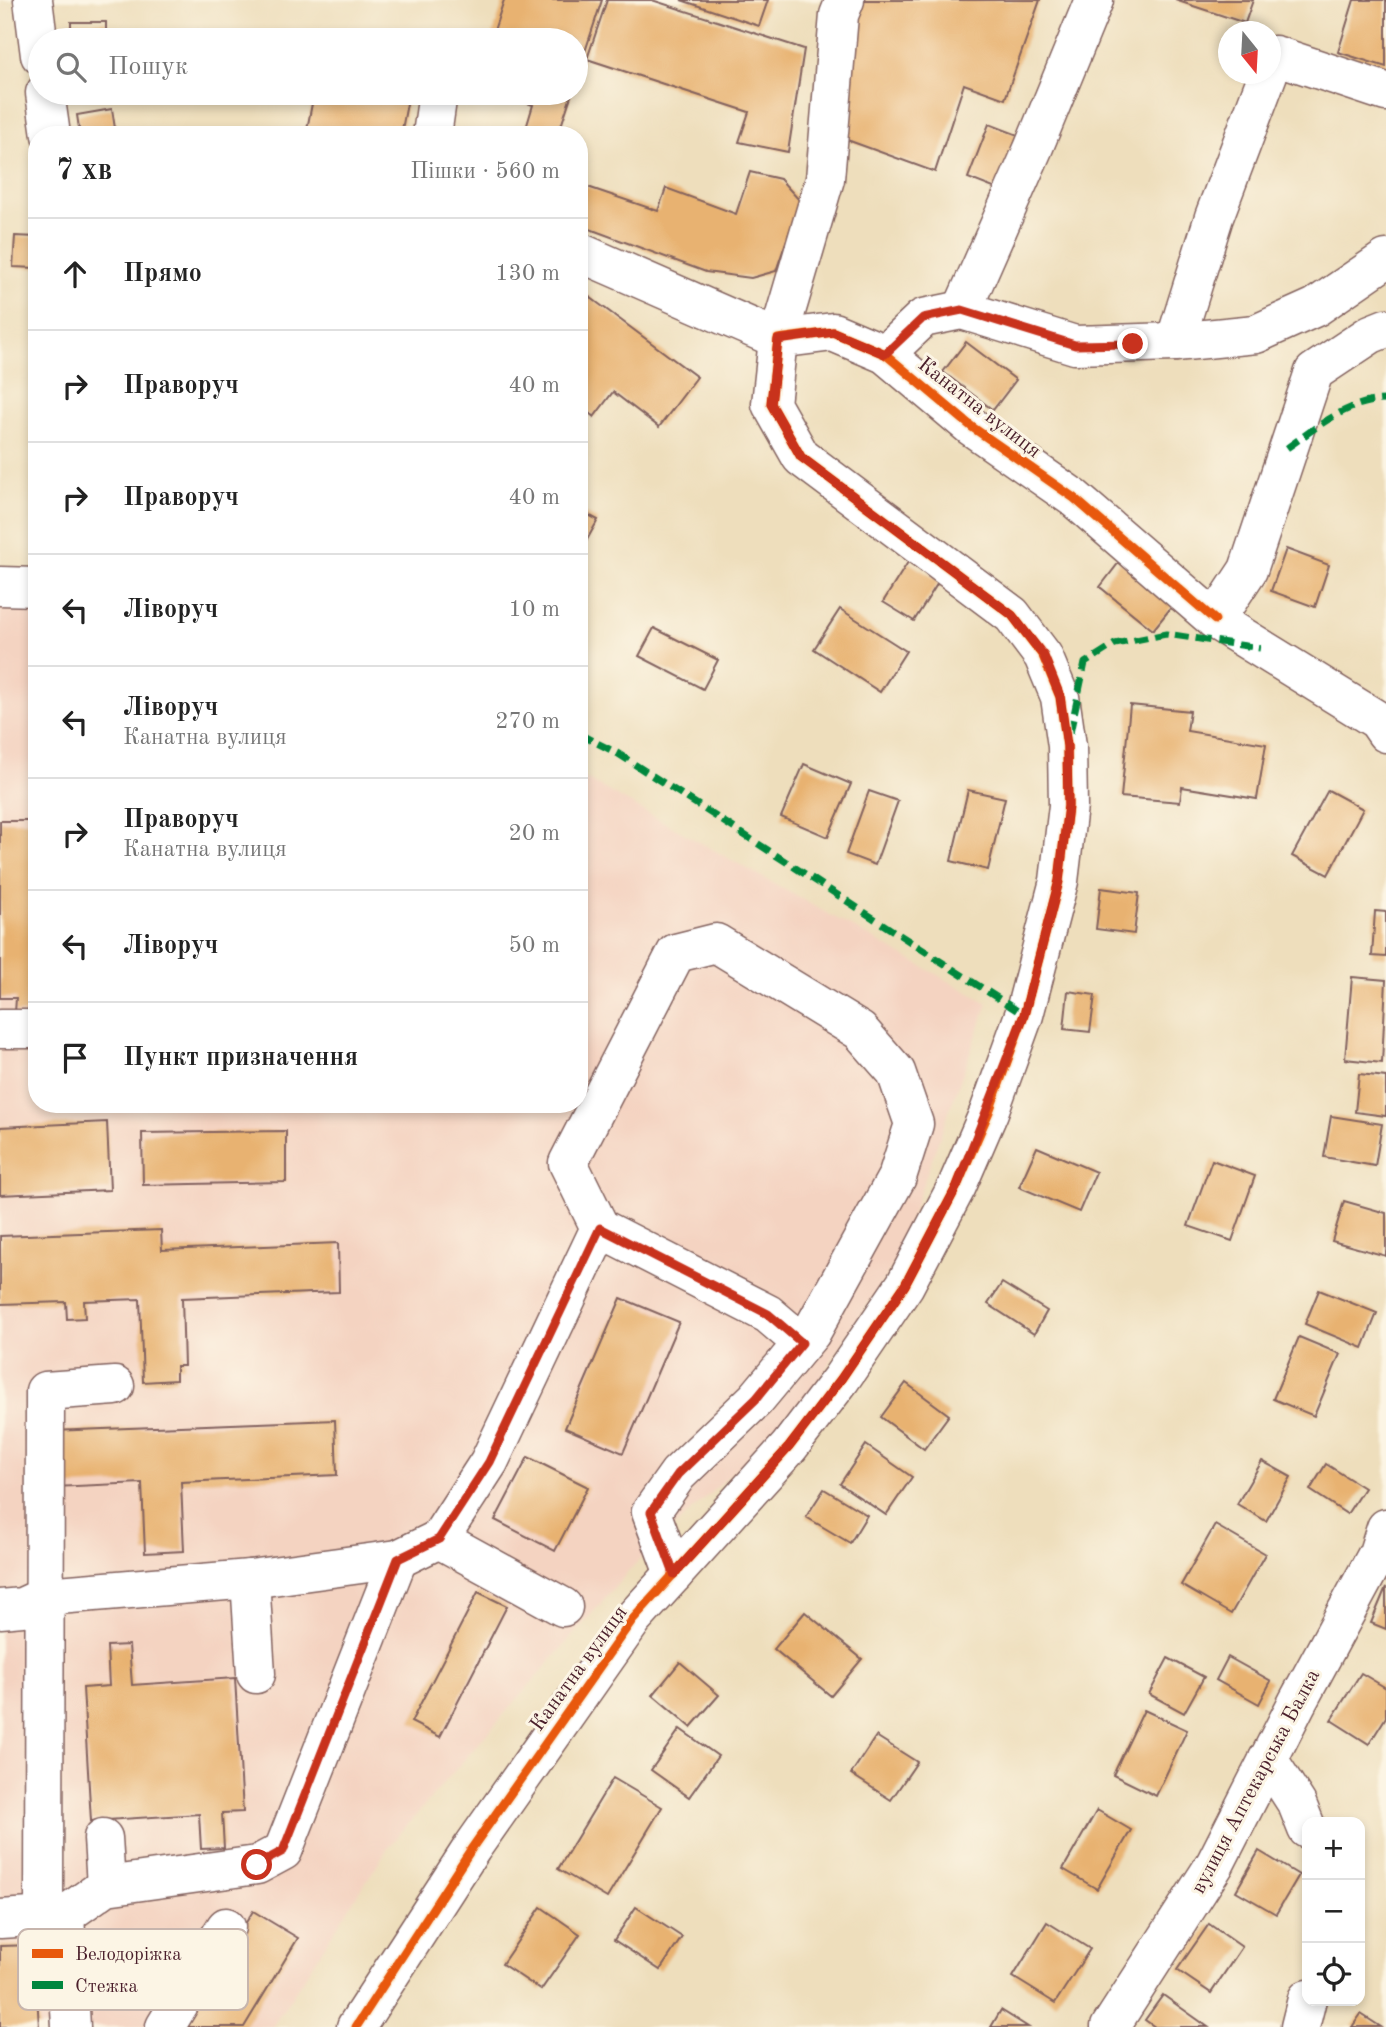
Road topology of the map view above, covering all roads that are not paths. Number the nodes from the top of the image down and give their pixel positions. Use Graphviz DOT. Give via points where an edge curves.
graph roads {
  1 [pos="33,0"];
  2 [pos="845,0"];
  3 [pos="1094,0"];
  4 [pos="37,28"];
  5 [pos="1281,58"];
  6 [pos="1264,84"];
  7 [pos="1386,92"];
  8 [pos="47,105"];
  9 [pos="436,105"];
  10 [pos="50,126"];
  11 [pos="433,126"];
  12 [pos="588,256"];
  13 [pos="1386,259"];
  14 [pos="962,310"];
  15 [pos="1386,328"];
  16 [pos="778,340"];
  17 [pos="1175,342"];
  18 [pos="885,354"];
  19 [pos="0,586"];
  20 [pos="28,587"];
  21 [pos="1215,620"];
  22 [pos="1386,733"];
  23 [pos="0,1029"];
  24 [pos="28,1029"];
  25 [pos="600,1228"];
  26 [pos="802,1343"];
  27 [pos="115,1386"];
  28 [pos="1386,1528"];
  29 [pos="439,1539"];
  30 [pos="398,1559"];
  31 [pos="674,1574"];
  32 [pos="250,1578"];
  33 [pos="46,1596"];
  34 [pos="563,1606"];
  35 [pos="0,1609"];
  36 [pos="256,1674"];
  37 [pos="1268,1759"];
  38 [pos="1302,1817"];
  39 [pos="103,1838"];
  40 [pos="106,1886"];
  41 [pos="54,1916"];
  42 [pos="0,1919"];
  43 [pos="56,1929"];
  44 [pos="1305,2006"];
  45 [pos="175,2010"];
  46 [pos="165,2027"];
  47 [pos="356,2027"];
  48 [pos="1110,2027"];
  49 [pos="1300,2027"];
  1 -- 4 [label="street"];
  2 -- 16 [label="street" via="838,15 825,178"];
  3 -- 14 [label="street"];
  5 -- 7 [label="street"];
  6 -- 17 [label="street" via="1214,217"];
  8 -- 10 [label="street"];
  9 -- 11 [label="street"];
  12 -- 16 [label="street"];
  13 -- 17 [label="street" via="1316,307 1256,334"];
  14 -- 17 [label="street" via="1075,345"];
  14 -- 18 [label="street" via="923,318"];
  15 -- 21 [label="street" via="1314,372 1248,570"];
  16 -- 18 [label="street, Канатна вулиця" via="833,332"];
  16 -- 31 [label="street, Канатна вулиця" via="771,404 801,457 1012,615 1044,656 1060,696 1068,806 1059,881 1024,1015 957,1186 905,1285 841,1379 789,1447"];
  18 -- 21 [label="street, Канатна вулиця" via="972,427 1074,498"];
  19 -- 20 [label="street"];
  21 -- 22 [label="street" via="1377,720"];
  23 -- 24 [label="street"];
  25 -- 26 [label="street" via="768,1314"];
  25 -- 26 [label="street" via="568,1163 676,953 716,943 860,1031 896,1072 914,1124 897,1177"];
  25 -- 29 [label="street" via="489,1462"];
  26 -- 31 [label="street" via="756,1399 678,1474 651,1512"];
  27 -- 33 [label="street" via="45,1391"];
  28 -- 37 [label="street, вулиця Аптекарська Балка" via="1378,1553"];
  29 -- 30 [label="street"];
  29 -- 34 [label="street"];
  30 -- 32 [label="street"];
  30 -- 40 [label="street" via="283,1851 257,1865"];
  31 -- 47 [label="street, Канатна вулиця" via="633,1619 472,1848"];
  32 -- 33 [label="street"];
  32 -- 36 [label="street"];
  33 -- 35 [label="street" via="22,1607"];
  33 -- 41 [label="street"];
  37 -- 38 [label="street"];
  37 -- 48 [label="street, вулиця Аптекарська Балка" via="1215,1864"];
  39 -- 40 [label="street"];
  40 -- 41 [label="street"];
  41 -- 42 [label="street"];
  41 -- 43 [label="street"];
  44 -- 49 [label="street"];
  45 -- 46 [label="street"];
}
